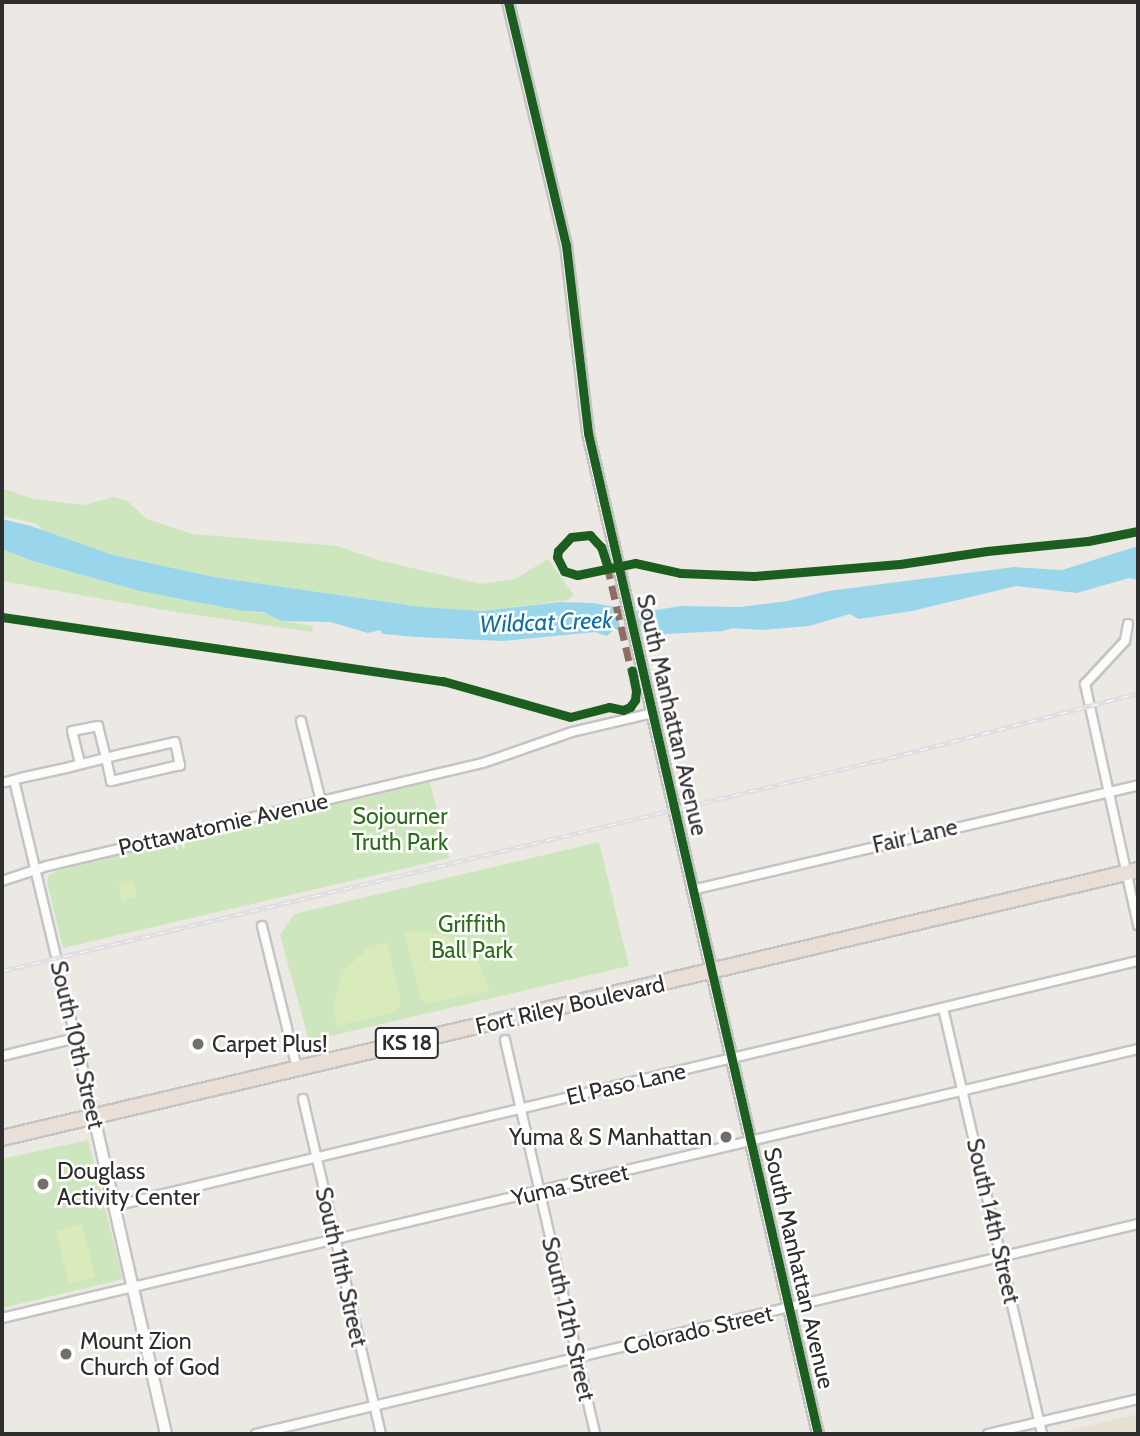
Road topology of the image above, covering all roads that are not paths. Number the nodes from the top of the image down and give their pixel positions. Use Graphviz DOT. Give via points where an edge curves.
graph roads {
  1 [pos="508,2"];
  2 [pos="1128,624"];
  3 [pos="653,713"];
  4 [pos="301,721"];
  5 [pos="106,758"];
  6 [pos="80,764"];
  7 [pos="14,780"];
  8 [pos="2,783"];
  9 [pos="1138,785"];
  10 [pos="1107,792"];
  11 [pos="321,801"];
  12 [pos="35,871"];
  13 [pos="1133,872"];
  14 [pos="2,881"];
  15 [pos="692,890"];
  16 [pos="1138,925"];
  17 [pos="262,926"];
  18 [pos="1138,961"];
  19 [pos="710,972"];
  20 [pos="943,1008"];
  21 [pos="76,1038"];
  22 [pos="505,1040"];
  23 [pos="1138,1049"];
  24 [pos="2,1056"];
  25 [pos="731,1059"];
  26 [pos="297,1068"];
  27 [pos="962,1091"];
  28 [pos="303,1099"];
  29 [pos="520,1109"];
  30 [pos="94,1117"];
  31 [pos="2,1138"];
  32 [pos="750,1141"];
  33 [pos="317,1159"];
  34 [pos="539,1192"];
  35 [pos="114,1206"];
  36 [pos="1138,1224"];
  37 [pos="335,1239"];
  38 [pos="1002,1257"];
  39 [pos="133,1287"];
  40 [pos="789,1309"];
  41 [pos="2,1318"];
  42 [pos="577,1358"];
  43 [pos="1138,1399"];
  44 [pos="374,1406"];
  45 [pos="1039,1422"];
  46 [pos="166,1434"];
  47 [pos="256,1434"];
  48 [pos="381,1434"];
  49 [pos="595,1434"];
  50 [pos="818,1434"];
  51 [pos="988,1434"];
  52 [pos="1042,1434"];
  1 -- 3 [label="street, South Manhattan Avenue" via="566,245 588,433"];
  2 -- 10 [label="street" via="1125,640 1085,684"];
  3 -- 11 [label="street, Pottawatomie Avenue" via="572,732 483,762"];
  3 -- 15 [label="street, South Manhattan Avenue"];
  4 -- 11 [label="street"];
  5 -- 5 [label="street" via="175,742 180,765 111,781"];
  5 -- 6 [label="street"];
  5 -- 6 [label="street" via="98,726 72,731"];
  6 -- 7 [label="street"];
  7 -- 8 [label="street"];
  7 -- 12 [label="street, South 10th Street"];
  9 -- 10 [label="street, Fair Lane"];
  10 -- 13 [label="street"];
  10 -- 15 [label="street, Fair Lane"];
  11 -- 12 [label="street, Pottawatomie Avenue"];
  12 -- 14 [label="street, Pottawatomie Avenue"];
  12 -- 21 [label="street, South 10th Street"];
  13 -- 16 [label="street"];
  13 -- 19 [label="highway, Fort Riley Boulevard / KS 18"];
  15 -- 19 [label="street, South Manhattan Avenue"];
  17 -- 26 [label="street"];
  18 -- 20 [label="street, El Paso Lane"];
  19 -- 25 [label="street, South Manhattan Avenue"];
  19 -- 26 [label="highway, Fort Riley Boulevard / KS 18"];
  20 -- 25 [label="street, El Paso Lane"];
  20 -- 27 [label="street, South 14th Street"];
  21 -- 24 [label="street"];
  21 -- 30 [label="street, South 10th Street"];
  22 -- 29 [label="street, South 12th Street"];
  23 -- 27 [label="street, Yuma Street"];
  25 -- 29 [label="street, El Paso Lane"];
  25 -- 32 [label="street, South Manhattan Avenue"];
  26 -- 30 [label="highway, Fort Riley Boulevard / KS 18"];
  27 -- 32 [label="street, Yuma Street"];
  27 -- 38 [label="street, South 14th Street"];
  28 -- 33 [label="street, South 11th Street"];
  29 -- 33 [label="street, El Paso Lane"];
  29 -- 34 [label="street, South 12th Street"];
  30 -- 31 [label="highway, Fort Riley Boulevard / KS 18"];
  30 -- 35 [label="street, South 10th Street"];
  32 -- 34 [label="street, Yuma Street"];
  32 -- 40 [label="street, South Manhattan Avenue"];
  33 -- 35 [label="street, El Paso Lane"];
  33 -- 37 [label="street, South 11th Street"];
  34 -- 37 [label="street, Yuma Street"];
  34 -- 42 [label="street, South 12th Street"];
  35 -- 39 [label="street, South 10th Street"];
  36 -- 38 [label="street, Colorado Street"];
  37 -- 39 [label="street, Yuma Street"];
  37 -- 44 [label="street, South 11th Street"];
  38 -- 40 [label="street, Colorado Street"];
  38 -- 45 [label="street, South 14th Street"];
  39 -- 41 [label="street, Yuma Street"];
  39 -- 46 [label="street, South 10th Street"];
  40 -- 42 [label="street, Colorado Street"];
  40 -- 50 [label="street, South Manhattan Avenue"];
  42 -- 44 [label="street, Colorado Street"];
  42 -- 49 [label="street, South 12th Street"];
  43 -- 45 [label="street"];
  44 -- 47 [label="street, Colorado Street"];
  44 -- 48 [label="street, South 11th Street"];
  45 -- 51 [label="street"];
  45 -- 52 [label="street, South 14th Street"];
}
